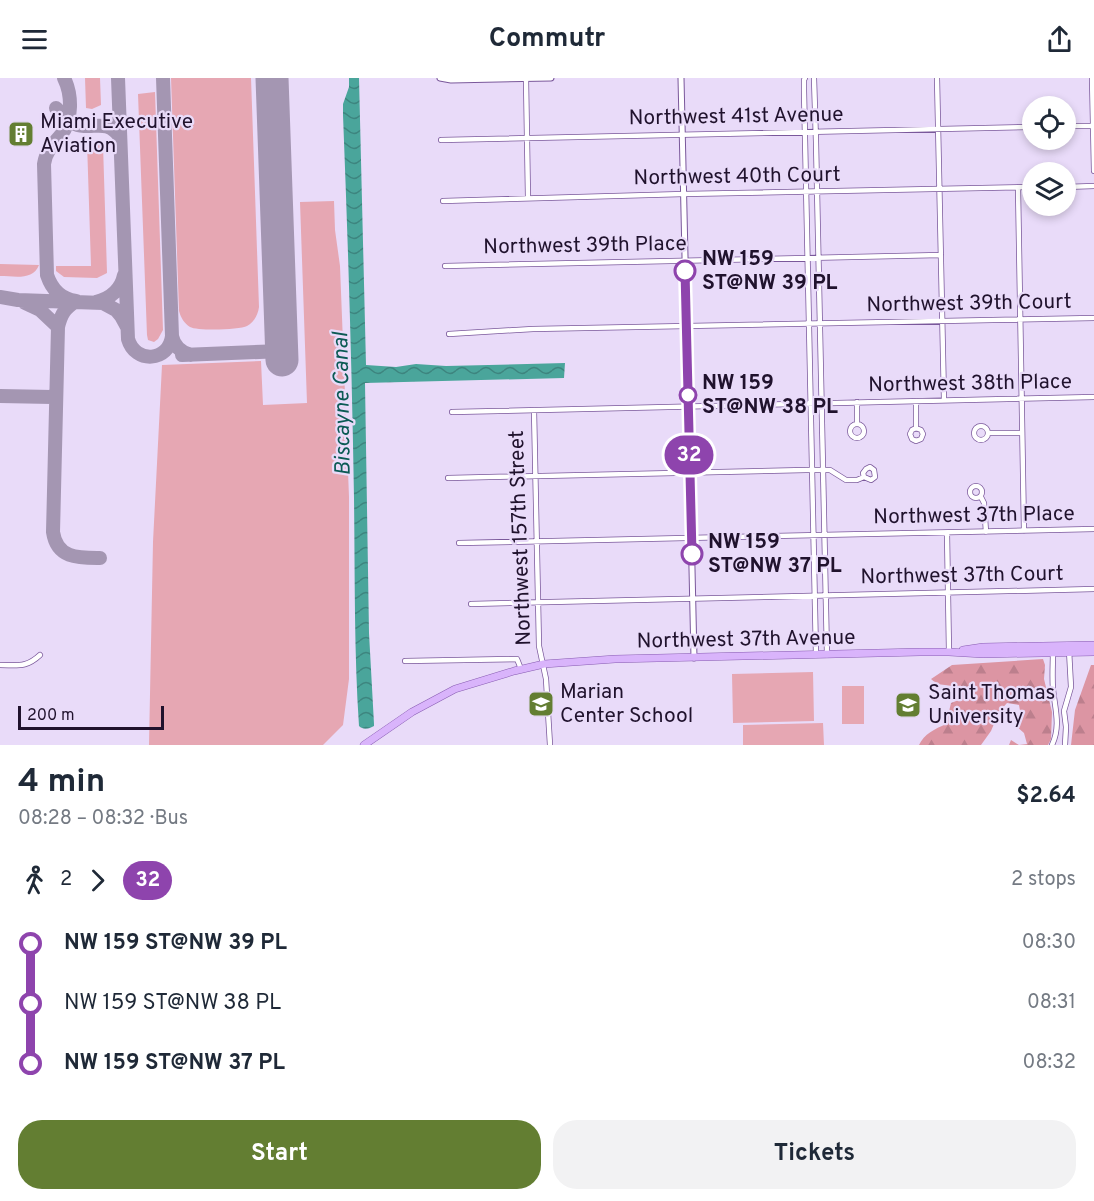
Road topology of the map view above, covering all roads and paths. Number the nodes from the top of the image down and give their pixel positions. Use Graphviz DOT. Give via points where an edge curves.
graph roads {
  1 [pos="440,78"];
  2 [pos="550,78"];
  3 [pos="681,78"];
  4 [pos="805,78"];
  5 [pos="814,78"];
  6 [pos="937,78"];
  7 [pos="1092,78"];
  8 [pos="526,79"];
  9 [pos="1076,126"];
  10 [pos="1093,126"];
  11 [pos="1022,127"];
  12 [pos="938,130"];
  13 [pos="805,132"];
  14 [pos="816,132"];
  15 [pos="682,134"];
  16 [pos="528,139"];
  17 [pos="441,140"];
  18 [pos="1094,171"];
  19 [pos="1076,186"];
  20 [pos="1094,186"];
  21 [pos="1018,188"];
  22 [pos="1022,188"];
  23 [pos="939,189"];
  24 [pos="817,191"];
  25 [pos="806,192"];
  26 [pos="684,194"];
  27 [pos="528,198"];
  28 [pos="443,201"];
  29 [pos="940,255"];
  30 [pos="807,258"];
  31 [pos="819,258"];
  32 [pos="685,260"];
  33 [pos="446,266"];
  34 [pos="1094,318"];
  35 [pos="1020,319"];
  36 [pos="942,322"];
  37 [pos="809,324"];
  38 [pos="820,324"];
  39 [pos="687,327"];
  40 [pos="449,334"];
  41 [pos="1094,398"];
  42 [pos="1022,399"];
  43 [pos="944,400"];
  44 [pos="916,401"];
  45 [pos="857,402"];
  46 [pos="822,403"];
  47 [pos="811,404"];
  48 [pos="688,406"];
  49 [pos="534,410"];
  50 [pos="452,412"];
  51 [pos="857,424"];
  52 [pos="916,428"];
  53 [pos="987,433"];
  54 [pos="1022,433"];
  55 [pos="812,470"];
  56 [pos="824,470"];
  57 [pos="690,472"];
  58 [pos="535,476"];
  59 [pos="864,477"];
  60 [pos="448,478"];
  61 [pos="981,497"];
  62 [pos="1094,530"];
  63 [pos="1024,531"];
  64 [pos="986,532"];
  65 [pos="947,533"];
  66 [pos="814,536"];
  67 [pos="825,536"];
  68 [pos="691,538"];
  69 [pos="536,542"];
  70 [pos="459,543"];
  71 [pos="1094,589"];
  72 [pos="948,593"];
  73 [pos="815,595"];
  74 [pos="826,595"];
  75 [pos="692,598"];
  76 [pos="538,602"];
  77 [pos="471,604"];
  78 [pos="1094,645"];
  79 [pos="1053,649"];
  80 [pos="1069,649"];
  81 [pos="949,652"];
  82 [pos="1094,652"];
  83 [pos="816,655"];
  84 [pos="827,655"];
  85 [pos="40,656"];
  86 [pos="694,658"];
  87 [pos="405,661"];
  88 [pos="544,664"];
  89 [pos="0,665"];
  90 [pos="521,669"];
  91 [pos="1057,711"];
  92 [pos="1064,711"];
  93 [pos="364,745"];
  94 [pos="550,745"];
  95 [pos="1052,745"];
  96 [pos="1065,745"];
  1 -- 8 [label="street"];
  2 -- 8 [label="street"];
  3 -- 15 [label="street"];
  4 -- 13 [label="street"];
  5 -- 14 [label="street"];
  6 -- 12 [label="street"];
  7 -- 10 [label="street"];
  8 -- 16 [label="street"];
  9 -- 10 [label="street"];
  10 -- 18 [label="street"];
  11 -- 12 [label="street, Northwest 41st Avenue"];
  12 -- 14 [label="street, Northwest 41st Avenue"];
  12 -- 23 [label="street"];
  13 -- 14 [label="street, Northwest 41st Avenue"];
  13 -- 15 [label="street, Northwest 41st Avenue"];
  13 -- 25 [label="street"];
  14 -- 24 [label="street"];
  15 -- 16 [label="street, Northwest 41st Avenue"];
  15 -- 26 [label="street"];
  16 -- 17 [label="street, Northwest 41st Avenue"];
  16 -- 27 [label="street"];
  19 -- 20 [label="street"];
  21 -- 22 [label="street, Northwest 40th Court"];
  21 -- 23 [label="street, Northwest 40th Court"];
  21 -- 35 [label="street"];
  23 -- 24 [label="street, Northwest 40th Court"];
  23 -- 29 [label="street"];
  24 -- 25 [label="street, Northwest 40th Court"];
  24 -- 31 [label="street"];
  25 -- 26 [label="street, Northwest 40th Court"];
  25 -- 30 [label="street"];
  26 -- 27 [label="street, Northwest 40th Court"];
  26 -- 32 [label="street"];
  27 -- 28 [label="street, Northwest 40th Court"];
  29 -- 31 [label="street, Northwest 39th Place"];
  29 -- 36 [label="street"];
  30 -- 31 [label="street, Northwest 39th Place"];
  30 -- 32 [label="street, Northwest 39th Place"];
  30 -- 37 [label="street"];
  31 -- 38 [label="street"];
  32 -- 33 [label="street, Northwest 39th Place"];
  32 -- 39 [label="street"];
  34 -- 35 [label="street, Northwest 39th Court"];
  35 -- 36 [label="street, Northwest 39th Court"];
  35 -- 42 [label="street"];
  36 -- 38 [label="street, Northwest 39th Court"];
  36 -- 43 [label="street"];
  37 -- 38 [label="street, Northwest 39th Court"];
  37 -- 39 [label="street, Northwest 39th Court"];
  37 -- 47 [label="street"];
  38 -- 46 [label="street"];
  39 -- 40 [label="street, Northwest 39th Court"];
  39 -- 48 [label="street"];
  41 -- 42 [label="street, Northwest 38th Place"];
  42 -- 43 [label="street, Northwest 38th Place"];
  42 -- 54 [label="street"];
  43 -- 44 [label="street, Northwest 38th Place"];
  44 -- 45 [label="street, Northwest 38th Place"];
  44 -- 52 [label="street"];
  45 -- 46 [label="street, Northwest 38th Place"];
  45 -- 51 [label="street"];
  46 -- 47 [label="street, Northwest 38th Place"];
  46 -- 56 [label="street"];
  47 -- 48 [label="street, Northwest 38th Place"];
  47 -- 55 [label="street"];
  48 -- 49 [label="street, Northwest 38th Place"];
  48 -- 57 [label="street"];
  49 -- 50 [label="street, Northwest 38th Place"];
  49 -- 58 [label="street, Northwest 157th Street"];
  53 -- 54 [label="street"];
  54 -- 63 [label="street"];
  55 -- 56 [label="street"];
  55 -- 57 [label="street"];
  55 -- 66 [label="street"];
  56 -- 59 [label="street" via="846,480"];
  56 -- 67 [label="street"];
  57 -- 58 [label="street"];
  57 -- 68 [label="street"];
  58 -- 60 [label="street"];
  58 -- 69 [label="street, Northwest 157th Street"];
  61 -- 64 [label="street"];
  62 -- 63 [label="street, Northwest 37th Place"];
  63 -- 64 [label="street, Northwest 37th Place"];
  64 -- 65 [label="street, Northwest 37th Place"];
  65 -- 67 [label="street, Northwest 37th Place"];
  65 -- 72 [label="street"];
  66 -- 67 [label="street, Northwest 37th Place"];
  66 -- 68 [label="street, Northwest 37th Place"];
  66 -- 73 [label="street"];
  67 -- 74 [label="street"];
  68 -- 69 [label="street, Northwest 37th Place"];
  68 -- 75 [label="street"];
  69 -- 70 [label="street, Northwest 37th Place"];
  69 -- 76 [label="street, Northwest 157th Street"];
  71 -- 72 [label="street, Northwest 37th Court"];
  72 -- 74 [label="street, Northwest 37th Court"];
  72 -- 81 [label="street"];
  73 -- 74 [label="street, Northwest 37th Court"];
  73 -- 75 [label="street, Northwest 37th Court"];
  73 -- 83 [label="street"];
  74 -- 84 [label="street"];
  75 -- 76 [label="street, Northwest 37th Court"];
  75 -- 86 [label="street"];
  76 -- 77 [label="street, Northwest 37th Court"];
  76 -- 88 [label="street, Northwest 157th Street"];
  78 -- 80 [label="main road, Northwest 37th Avenue"];
  79 -- 80 [label="main road, Northwest 37th Avenue"];
  79 -- 81 [label="main road, Northwest 37th Avenue"];
  79 -- 91 [label="street"];
  80 -- 82 [label="main road, Northwest 37th Avenue"];
  80 -- 92 [label="street" via="1071,687"];
  81 -- 84 [label="main road, Northwest 37th Avenue"];
  83 -- 84 [label="main road, Northwest 37th Avenue"];
  83 -- 86 [label="main road, Northwest 37th Avenue"];
  85 -- 89 [label="street" via="22,665"];
  86 -- 88 [label="main road, Northwest 37th Avenue"];
  87 -- 90 [label="street" via="517,659"];
  88 -- 90 [label="main road, Northwest 37th Avenue"];
  88 -- 94 [label="street, Northwest 157th Street"];
  90 -- 93 [label="main road, Northwest 37th Avenue" via="455,689"];
  91 -- 92 [label="street"];
  91 -- 95 [label="street"];
  92 -- 96 [label="street"];
}
